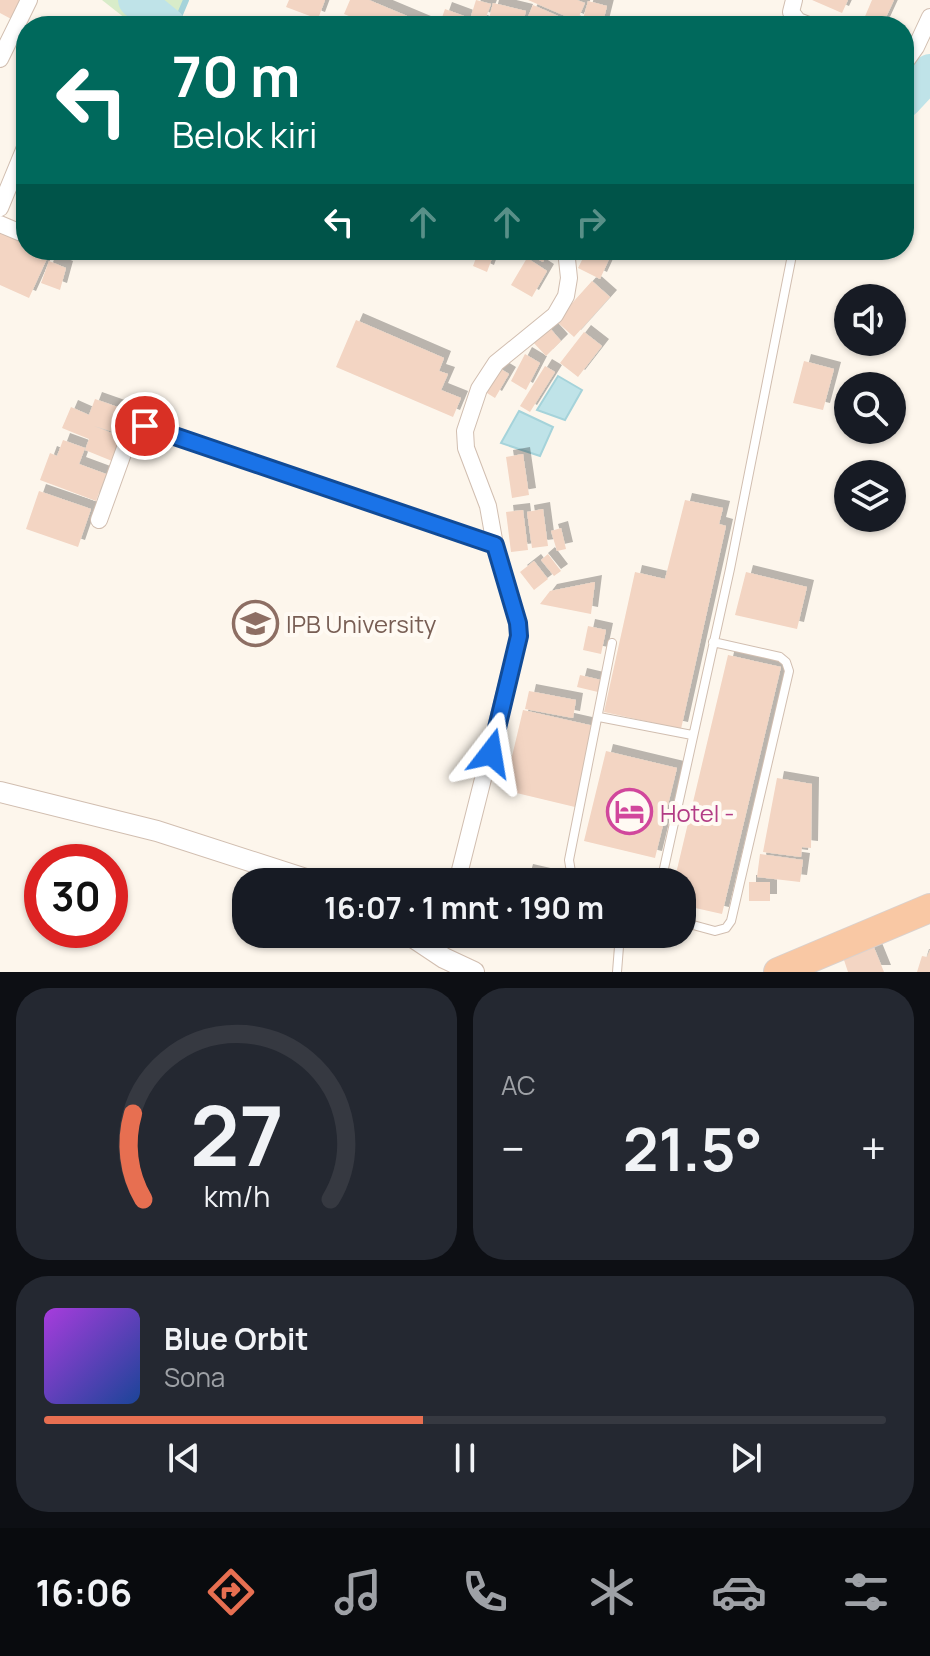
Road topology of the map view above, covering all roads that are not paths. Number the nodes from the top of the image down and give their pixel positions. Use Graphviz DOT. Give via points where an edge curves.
graph roads {
  1 [pos="930,17"];
  2 [pos="16,26"];
  3 [pos="914,50"];
  4 [pos="0,59"];
  5 [pos="16,169"];
  6 [pos="0,208"];
  7 [pos="567,260"];
  8 [pos="791,260"];
  9 [pos="99,520"];
  10 [pos="495,545"];
  11 [pos="713,642"];
  12 [pos="612,643"];
  13 [pos="599,717"];
  14 [pos="692,735"];
  15 [pos="0,792"];
  16 [pos="272,868"];
  17 [pos="461,868"];
  18 [pos="570,868"];
  19 [pos="664,868"];
  20 [pos="930,908"];
  21 [pos="696,926"];
  22 [pos="432,948"];
  23 [pos="619,948"];
  24 [pos="474,972"];
  25 [pos="617,972"];
  26 [pos="778,972"];
  1 -- 3 [label="street"];
  2 -- 4 [label="street"];
  5 -- 6 [label="street"];
  7 -- 10 [label="street" via="566,296 555,315 496,363 479,389 465,431"];
  8 -- 11 [label="lane"];
  9 -- 10 [label="street" via="130,434 145,426"];
  10 -- 17 [label="street" via="519,636"];
  11 -- 14 [label="lane"];
  11 -- 21 [label="lane" via="780,657 789,671 731,921 715,931"];
  12 -- 13 [label="lane"];
  13 -- 14 [label="lane"];
  13 -- 18 [label="lane"];
  14 -- 19 [label="lane"];
  15 -- 16 [label="street" via="157,831"];
  20 -- 26 [label="highway"];
  22 -- 24 [label="street"];
  23 -- 25 [label="lane"];
}
